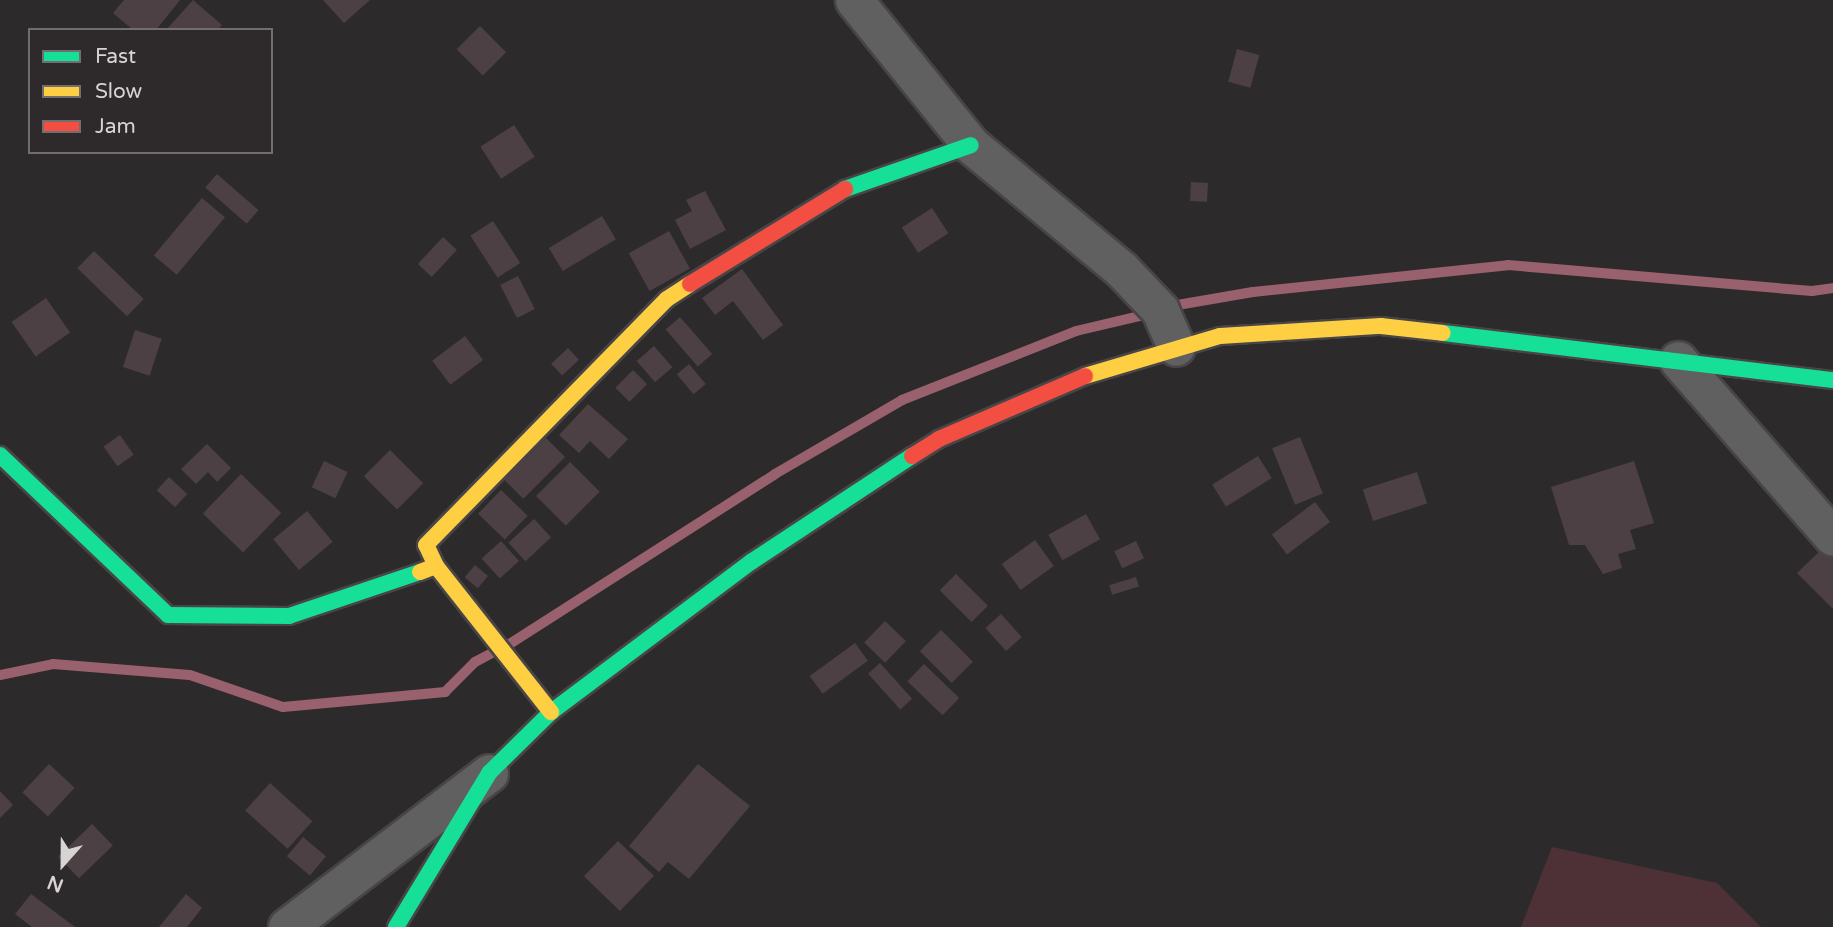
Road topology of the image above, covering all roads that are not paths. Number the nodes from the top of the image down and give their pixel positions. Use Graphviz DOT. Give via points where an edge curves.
graph roads {
  1 [pos="854,0"];
  2 [pos="971,145"];
  3 [pos="1176,347"];
  4 [pos="1678,360"];
  5 [pos="1833,380"];
  6 [pos="0,455"];
  7 [pos="1833,537"];
  8 [pos="436,566"];
  9 [pos="551,712"];
  10 [pos="490,772"];
  11 [pos="287,927"];
  12 [pos="396,927"];
  1 -- 2 [label="street"];
  2 -- 3 [label="street" via="1121,270 1160,310"];
  2 -- 8 [label="main road" via="833,193 667,299 426,545"];
  3 -- 4 [label="main road" via="1220,336 1381,326"];
  3 -- 9 [label="main road" via="1109,365 939,439 751,562"];
  4 -- 5 [label="main road"];
  4 -- 7 [label="street"];
  6 -- 8 [label="main road" via="168,615 289,616"];
  8 -- 9 [label="main road"];
  9 -- 10 [label="main road"];
  10 -- 11 [label="street"];
  10 -- 12 [label="main road"];
}
